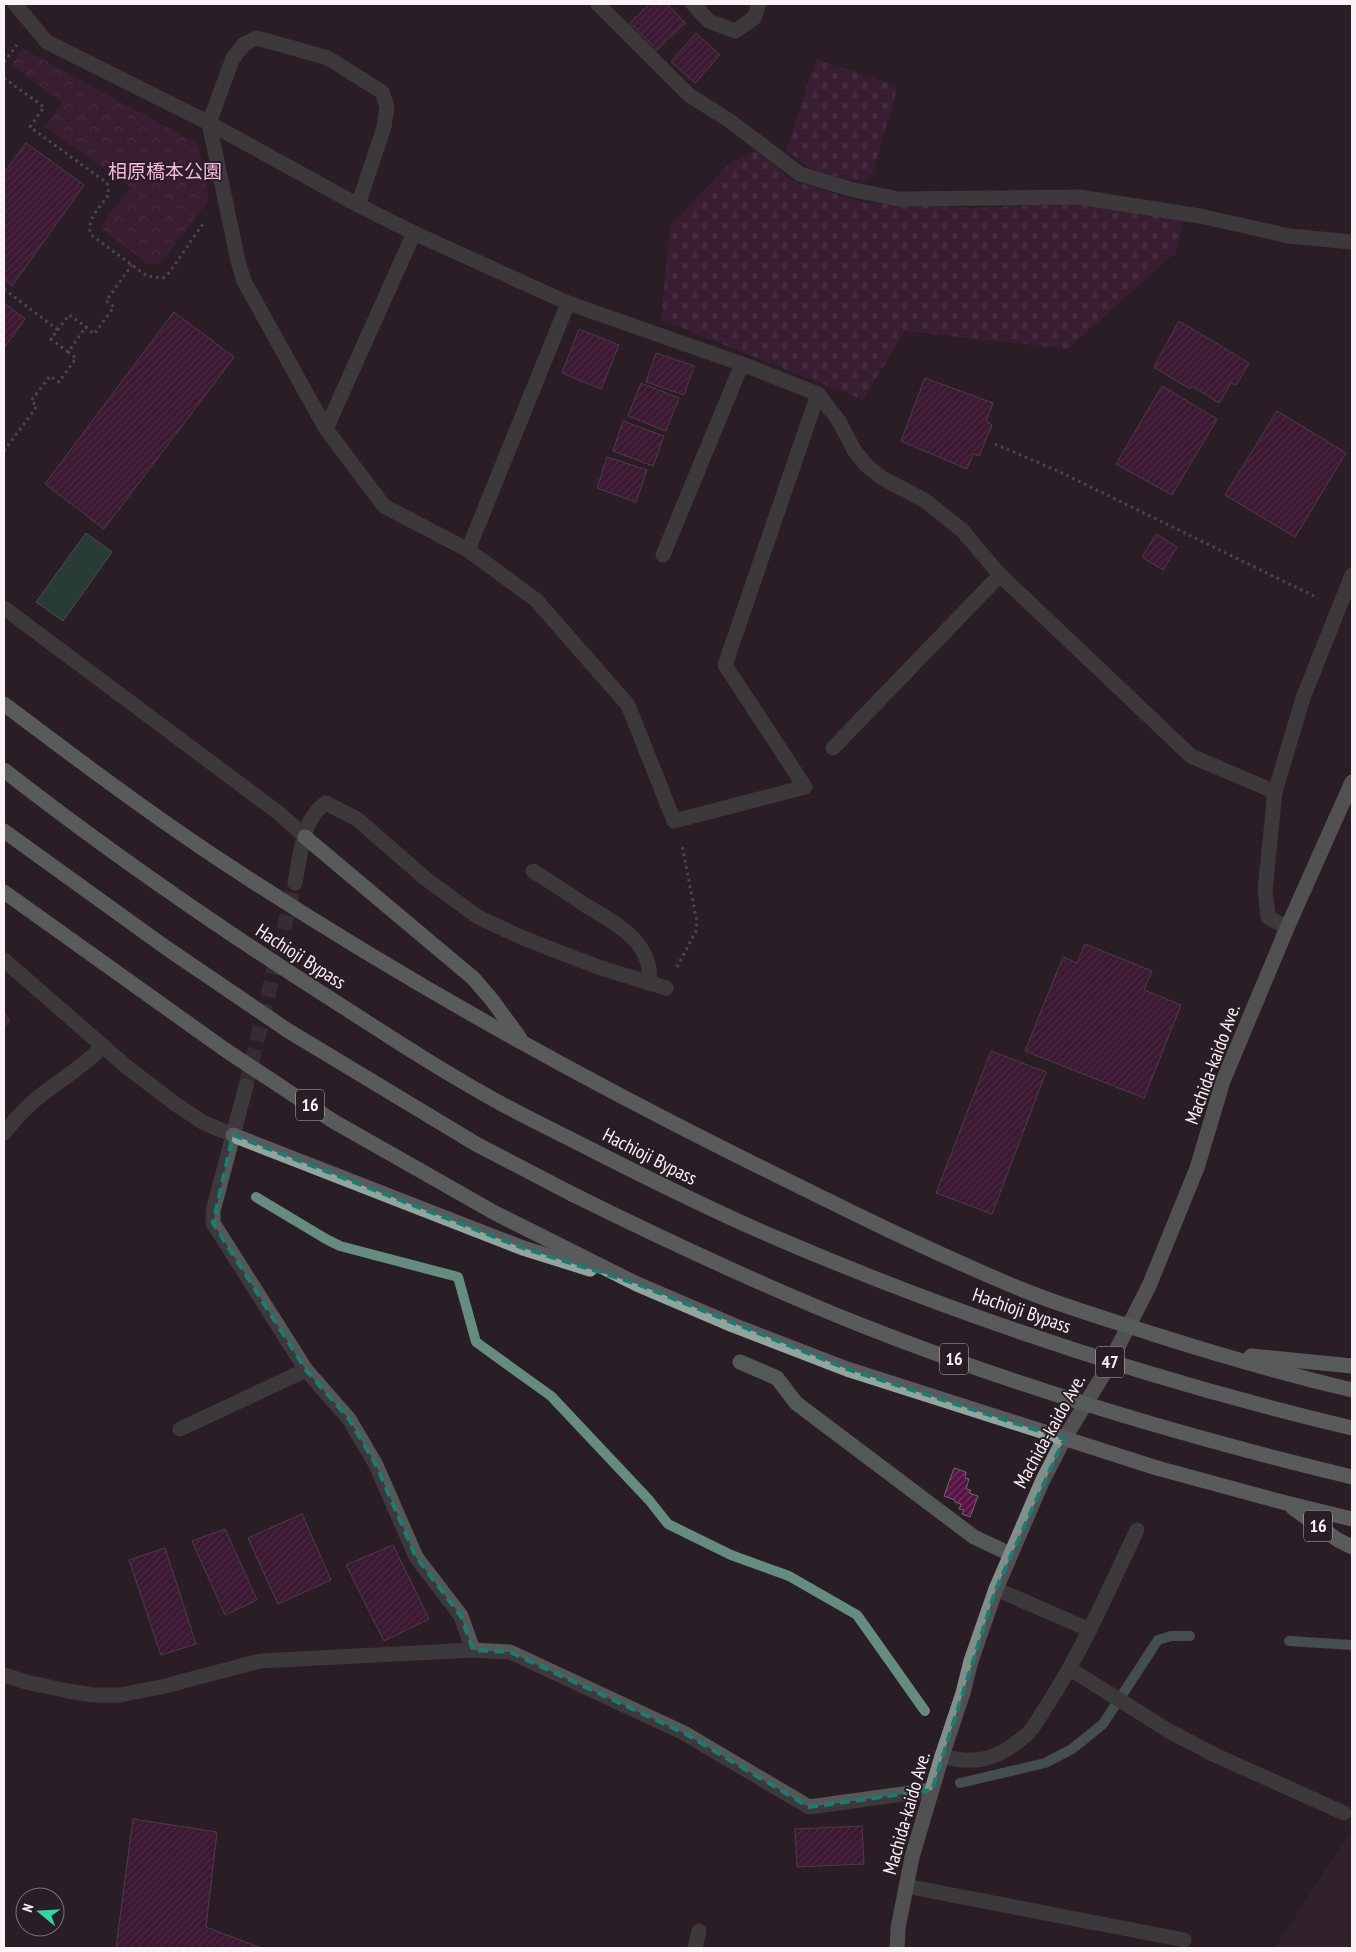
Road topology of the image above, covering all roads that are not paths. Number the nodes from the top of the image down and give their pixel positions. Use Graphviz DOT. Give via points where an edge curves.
graph roads {
  1 [pos="15,4"];
  2 [pos="598,4"];
  3 [pos="693,4"];
  4 [pos="759,4"];
  5 [pos="209,123"];
  6 [pos="358,205"];
  7 [pos="414,232"];
  8 [pos="1352,242"];
  9 [pos="568,303"];
  10 [pos="742,364"];
  11 [pos="818,394"];
  12 [pos="326,429"];
  13 [pos="468,550"];
  14 [pos="662,555"];
  15 [pos="1352,575"];
  16 [pos="1000,576"];
  17 [pos="4,608"];
  18 [pos="4,704"];
  19 [pos="833,748"];
  20 [pos="4,770"];
  21 [pos="1352,782"];
  22 [pos="1274,792"];
  23 [pos="4,831"];
  24 [pos="305,837"];
  25 [pos="533,871"];
  26 [pos="295,883"];
  27 [pos="4,892"];
  28 [pos="1287,928"];
  29 [pos="4,960"];
  30 [pos="649,983"];
  31 [pos="666,988"];
  32 [pos="523,1042"];
  33 [pos="103,1046"];
  34 [pos="246,1086"];
  35 [pos="4,1132"];
  36 [pos="233,1135"];
  37 [pos="637,1284"];
  38 [pos="1129,1326"];
  39 [pos="1207,1351"];
  40 [pos="740,1362"];
  41 [pos="1352,1366"];
  42 [pos="306,1370"];
  43 [pos="1352,1390"];
  44 [pos="1352,1428"];
  45 [pos="180,1429"];
  46 [pos="1064,1439"];
  47 [pos="1352,1477"];
  48 [pos="1286,1503"];
  49 [pos="1352,1519"];
  50 [pos="1137,1530"];
  51 [pos="1352,1547"];
  52 [pos="1010,1554"];
  53 [pos="996,1589"];
  54 [pos="1090,1630"];
  55 [pos="473,1650"];
  56 [pos="1070,1669"];
  57 [pos="4,1675"];
  58 [pos="942,1756"];
  59 [pos="932,1790"];
  60 [pos="1344,1813"];
  61 [pos="906,1886"];
  62 [pos="699,1931"];
  63 [pos="1184,1940"];
  64 [pos="695,1948"];
  65 [pos="897,1948"];
  1 -- 5 [label="street" via="47,42"];
  2 -- 8 [label="street" via="688,95 730,121 800,174 899,199 1079,196 1200,216 1289,236"];
  3 -- 4 [label="street" via="709,21 735,31 754,18"];
  5 -- 6 [label="street"];
  5 -- 6 [label="street" via="233,58 244,44 257,38 328,58 382,92 387,107 384,127"];
  5 -- 12 [label="street" via="244,281"];
  6 -- 7 [label="street"];
  7 -- 9 [label="street"];
  7 -- 12 [label="street"];
  9 -- 10 [label="street"];
  9 -- 13 [label="street"];
  10 -- 11 [label="street"];
  10 -- 14 [label="street"];
  11 -- 13 [label="street" via="725,665 805,787 674,821 628,705 536,600"];
  11 -- 16 [label="street" via="866,465 882,478 924,500 962,530"];
  12 -- 13 [label="street" via="384,506"];
  15 -- 22 [label="street" via="1303,698"];
  16 -- 19 [label="street"];
  16 -- 22 [label="street" via="1191,756"];
  17 -- 24 [label="street" via="280,814"];
  18 -- 32 [label="highway" via="220,860 333,932"];
  20 -- 44 [label="highway, Hachioji Bypass, bridge" via="189,906 304,983 499,1102 675,1192 773,1237 1002,1326 1185,1384"];
  21 -- 28 [label="main road, Machida-kaido Ave. / 47"];
  22 -- 28 [label="street" via="1265,890 1268,917"];
  23 -- 47 [label="highway, 16, bridge" via="287,1030 476,1144 657,1236 862,1325 987,1371 1168,1429"];
  24 -- 26 [label="street"];
  24 -- 30 [label="street" via="317,809 326,803 356,819 426,880 478,917 598,967"];
  24 -- 32 [label="highway" via="473,978"];
  25 -- 30 [label="street" via="626,930 642,950 650,970"];
  27 -- 37 [label="highway, 16" via="224,1049 334,1121 496,1213"];
  28 -- 38 [label="main road, Machida-kaido Ave. / 47" via="1223,1081 1197,1168 1149,1286"];
  29 -- 33 [label="street"];
  30 -- 31 [label="street"];
  32 -- 38 [label="highway" via="620,1096 865,1219 1023,1290"];
  33 -- 35 [label="street" via="88,1062 32,1103"];
  33 -- 36 [label="street" via="174,1103 204,1123"];
  34 -- 36 [label="street"];
  36 -- 37 [label="highway" via="524,1248"];
  36 -- 42 [label="street" via="213,1223"];
  37 -- 46 [label="highway, 16" via="733,1326 847,1369"];
  38 -- 39 [label="highway"];
  38 -- 46 [label="main road, Machida-kaido Ave. / 47"];
  39 -- 41 [label="highway"];
  39 -- 43 [label="highway"];
  40 -- 52 [label="street" via="777,1378 796,1403 974,1537"];
  42 -- 45 [label="street"];
  42 -- 55 [label="street" via="349,1419 376,1465 416,1557 461,1616"];
  46 -- 48 [label="highway, 16"];
  46 -- 52 [label="main road, Machida-kaido Ave. / 47"];
  48 -- 49 [label="highway, 16"];
  48 -- 51 [label="highway, 16"];
  50 -- 54 [label="street"];
  52 -- 53 [label="main road, Machida-kaido Ave. / 47"];
  53 -- 54 [label="street"];
  53 -- 58 [label="main road, Machida-kaido Ave. / 47"];
  54 -- 56 [label="street"];
  55 -- 57 [label="street" via="260,1661 120,1695 68,1691"];
  55 -- 59 [label="street" via="510,1652 684,1733 808,1807"];
  56 -- 58 [label="street" via="1028,1734 999,1755 977,1761"];
  56 -- 60 [label="street" via="1214,1754"];
  58 -- 59 [label="main road, Machida-kaido Ave. / 47"];
  59 -- 61 [label="main road, Machida-kaido Ave. / 47"];
  61 -- 63 [label="street"];
  61 -- 65 [label="main road, Machida-kaido Ave. / 47"];
  62 -- 64 [label="street"];
}
